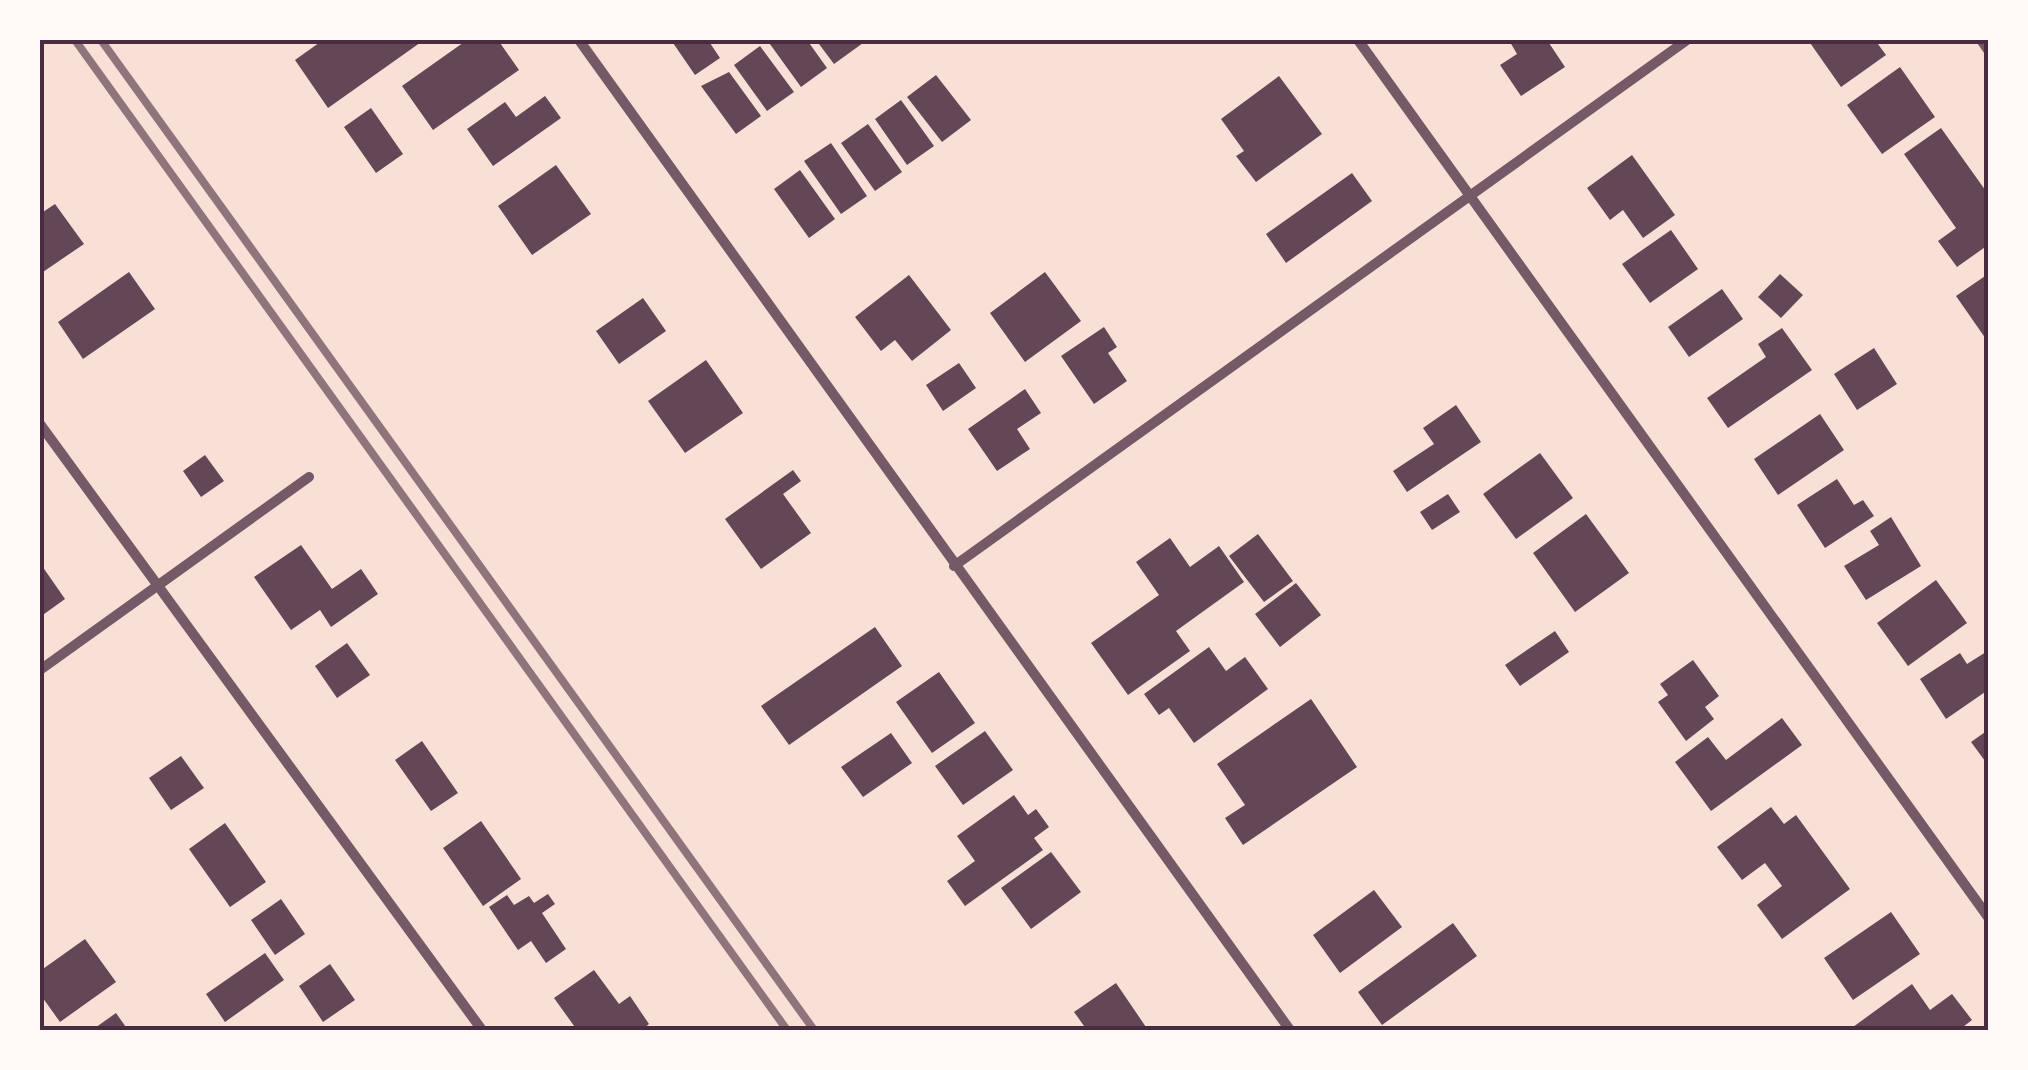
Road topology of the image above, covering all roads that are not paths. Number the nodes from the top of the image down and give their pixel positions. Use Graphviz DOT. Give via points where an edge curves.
graph roads {
  1 [pos="579,40"];
  2 [pos="1358,40"];
  3 [pos="1687,40"];
  4 [pos="1981,40"];
  5 [pos="1988,50"];
  6 [pos="1470,196"];
  7 [pos="40,424"];
  8 [pos="309,477"];
  9 [pos="954,566"];
  10 [pos="156,587"];
  11 [pos="40,670"];
  12 [pos="1988,917"];
  13 [pos="482,1030"];
  14 [pos="1290,1030"];
  1 -- 9 [label="street"];
  2 -- 6 [label="street"];
  3 -- 6 [label="street"];
  4 -- 5 [label="street"];
  6 -- 9 [label="street"];
  6 -- 12 [label="street"];
  7 -- 10 [label="street"];
  8 -- 10 [label="street"];
  9 -- 14 [label="street"];
  10 -- 11 [label="street"];
  10 -- 13 [label="street"];
}
